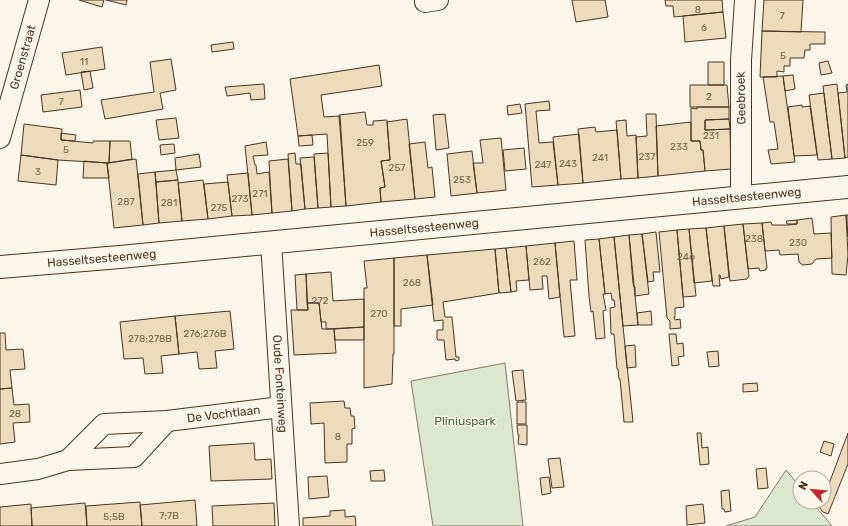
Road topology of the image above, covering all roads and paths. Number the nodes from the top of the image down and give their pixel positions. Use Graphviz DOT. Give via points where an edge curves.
graph roads {
  1 [pos="39,0"];
  2 [pos="745,0"];
  3 [pos="0,138"];
  4 [pos="848,187"];
  5 [pos="741,197"];
  6 [pos="271,242"];
  7 [pos="0,267"];
  8 [pos="280,407"];
  9 [pos="167,421"];
  10 [pos="68,460"];
  11 [pos="0,474"];
  12 [pos="289,526"];
  1 -- 3 [label="street, Groenstraat"];
  2 -- 5 [label="street, Geebroek" via="740,60"];
  4 -- 5 [label="main road, Hasseltsesteenweg"];
  5 -- 6 [label="main road, Hasseltsesteenweg"];
  6 -- 7 [label="main road, Hasseltsesteenweg"];
  6 -- 8 [label="street, Oude Fonteinweg"];
  8 -- 9 [label="street, De Vochtlaan"];
  8 -- 12 [label="street, Oude Fonteinweg"];
  9 -- 10 [label="street, De Vochtlaan" via="104,424"];
  9 -- 10 [label="street, De Vochtlaan" via="134,457"];
  10 -- 11 [label="street, De Vochtlaan" via="38,469"];
}
